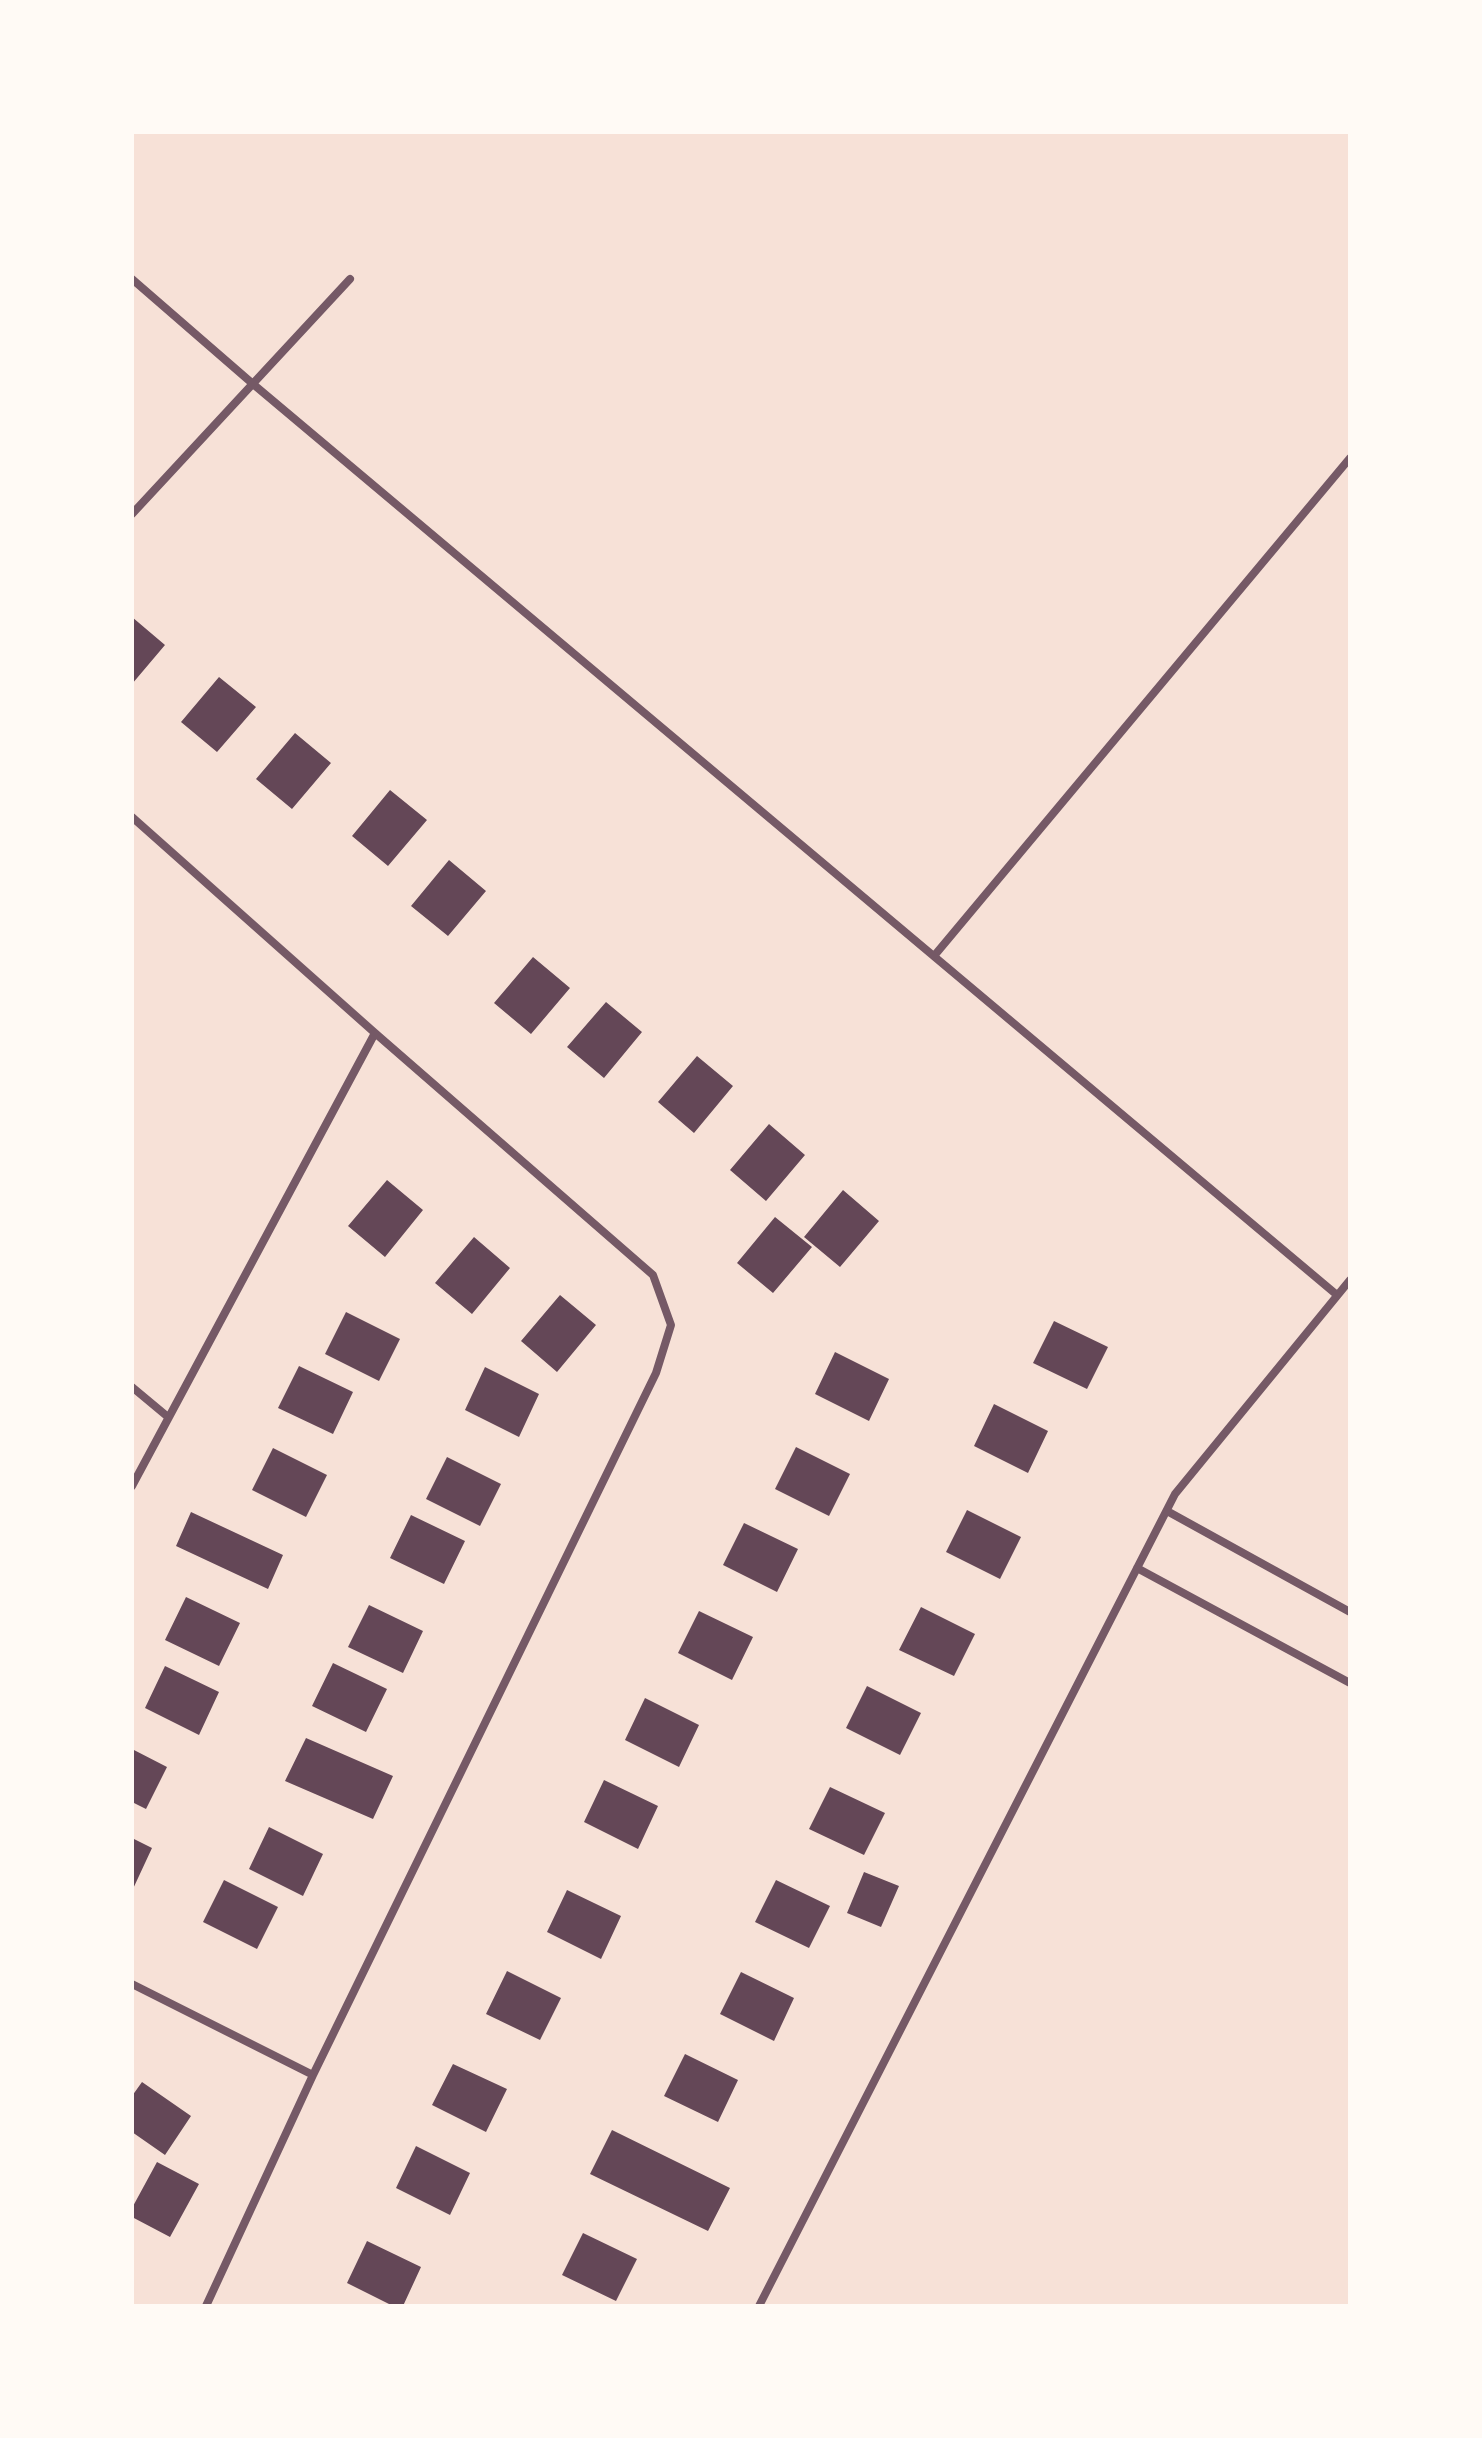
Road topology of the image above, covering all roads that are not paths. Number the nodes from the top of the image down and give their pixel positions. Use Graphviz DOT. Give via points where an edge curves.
graph roads {
  1 [pos="132,279"];
  2 [pos="350,279"];
  3 [pos="253,384"];
  4 [pos="1350,458"];
  5 [pos="132,514"];
  6 [pos="132,817"];
  7 [pos="934,956"];
  8 [pos="375,1033"];
  9 [pos="1350,1280"];
  10 [pos="1337,1295"];
  11 [pos="132,1387"];
  12 [pos="168,1417"];
  13 [pos="132,1486"];
  14 [pos="1167,1511"];
  15 [pos="1137,1568"];
  16 [pos="1350,1612"];
  17 [pos="1350,1683"];
  18 [pos="132,1984"];
  19 [pos="313,2075"];
  20 [pos="206,2306"];
  21 [pos="759,2306"];
  1 -- 3 [label="street"];
  2 -- 3 [label="street"];
  3 -- 5 [label="street"];
  3 -- 7 [label="street"];
  4 -- 7 [label="street"];
  6 -- 8 [label="street"];
  7 -- 10 [label="street"];
  8 -- 12 [label="street"];
  8 -- 19 [label="street" via="653,1275 671,1325 656,1373"];
  9 -- 10 [label="street"];
  10 -- 14 [label="street" via="1175,1494"];
  11 -- 12 [label="street"];
  12 -- 13 [label="street"];
  14 -- 15 [label="street"];
  14 -- 16 [label="street"];
  15 -- 17 [label="street"];
  15 -- 21 [label="street"];
  18 -- 19 [label="street"];
  19 -- 20 [label="street"];
}
